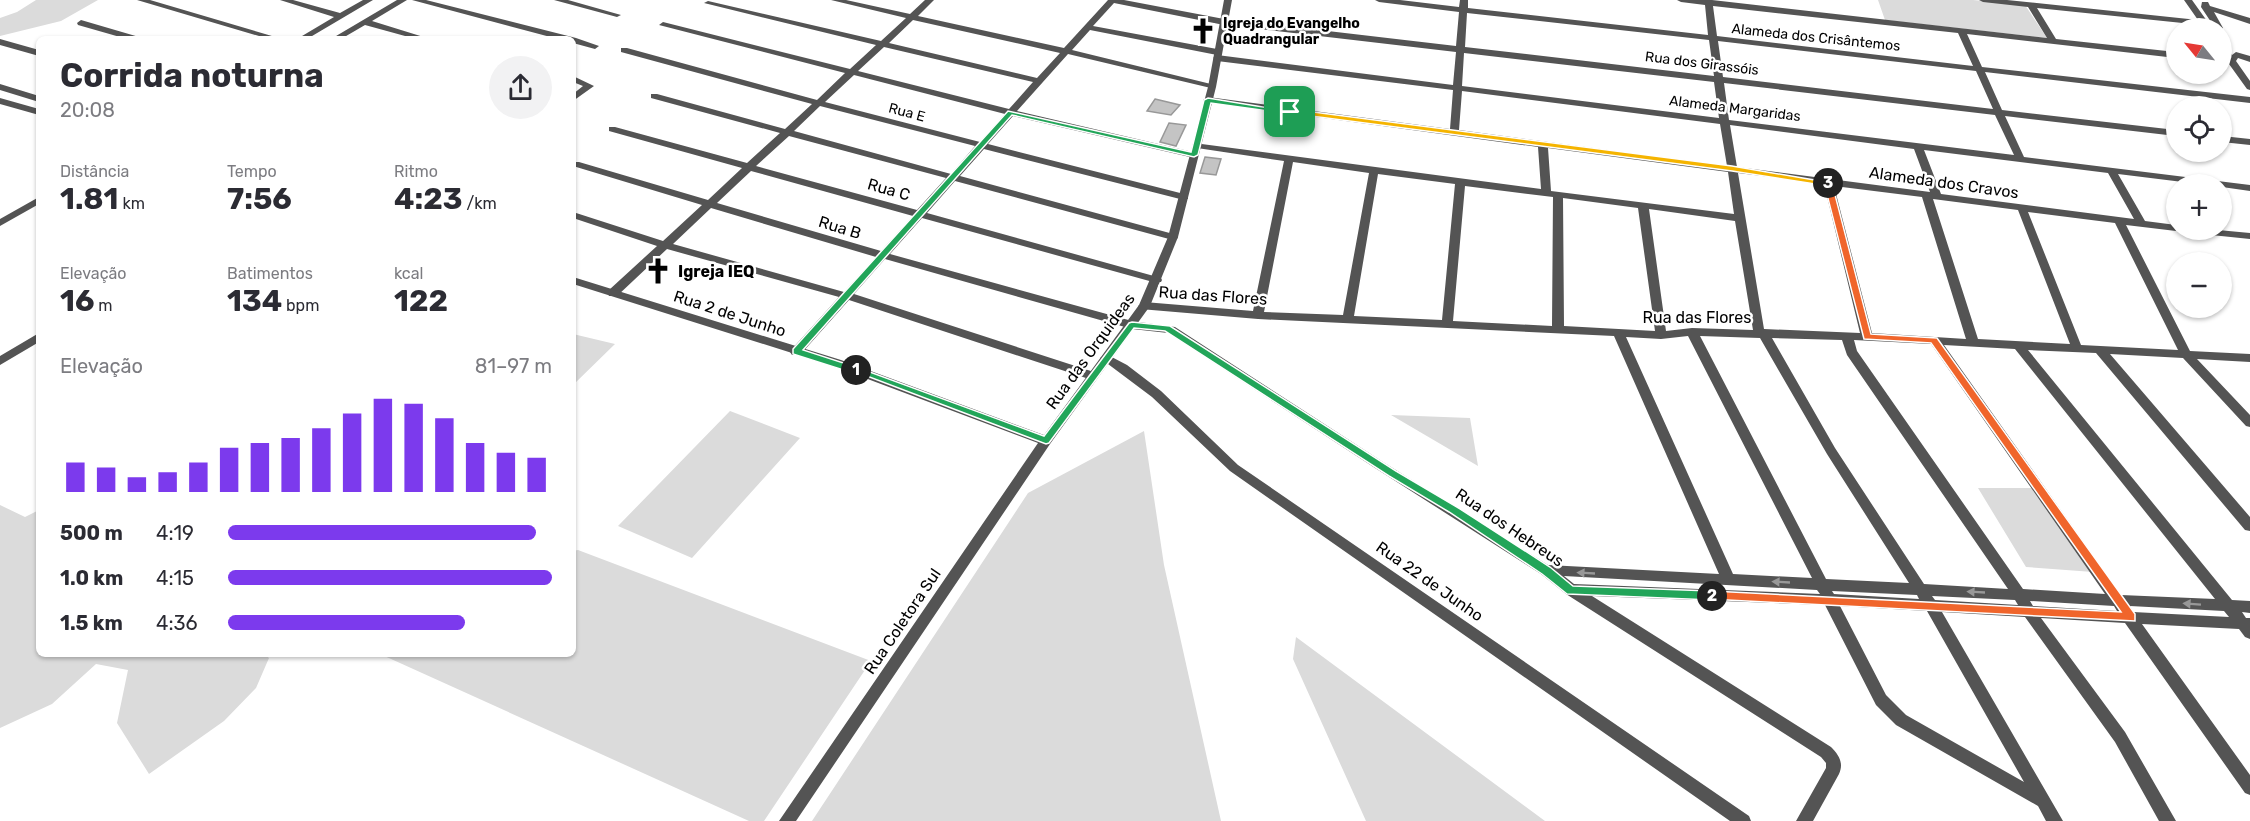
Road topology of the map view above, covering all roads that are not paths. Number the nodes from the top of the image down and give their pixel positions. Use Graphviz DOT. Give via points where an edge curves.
graph roads {
  1 [pos="141,0"];
  2 [pos="284,0"];
  3 [pos="369,0"];
  4 [pos="403,0"];
  5 [pos="416,0"];
  6 [pos="558,0"];
  7 [pos="835,0"];
  8 [pos="930,0"];
  9 [pos="1112,0"];
  10 [pos="1228,0"];
  11 [pos="1379,0"];
  12 [pos="1681,0"];
  13 [pos="1983,0"];
  14 [pos="2188,0"];
  15 [pos="1709,2"];
  16 [pos="708,3"];
  17 [pos="2205,4"];
  18 [pos="1464,5"];
  19 [pos="2031,5"];
  20 [pos="617,15"];
  21 [pos="341,16"];
  22 [pos="912,17"];
  23 [pos="2200,18"];
  24 [pos="2213,18"];
  25 [pos="2166,21"];
  26 [pos="2250,21"];
  27 [pos="364,22"];
  28 [pos="1224,22"];
  29 [pos="81,23"];
  30 [pos="663,25"];
  31 [pos="1087,27"];
  32 [pos="1961,30"];
  33 [pos="126,36"];
  34 [pos="267,36"];
  35 [pos="306,36"];
  36 [pos="340,36"];
  37 [pos="415,36"];
  38 [pos="556,36"];
  39 [pos="1715,39"];
  40 [pos="2052,40"];
  41 [pos="576,41"];
  42 [pos="0,42"];
  43 [pos="882,44"];
  44 [pos="595,46"];
  45 [pos="1460,48"];
  46 [pos="624,50"];
  47 [pos="1065,51"];
  48 [pos="36,52"];
  49 [pos="2166,54"];
  50 [pos="2232,54"];
  51 [pos="1217,55"];
  52 [pos="2234,58"];
  53 [pos="2250,58"];
  54 [pos="1980,69"];
  55 [pos="853,71"];
  56 [pos="1720,79"];
  57 [pos="576,80"];
  58 [pos="1039,81"];
  59 [pos="0,87"];
  60 [pos="1212,87"];
  61 [pos="2250,87"];
  62 [pos="1457,88"];
  63 [pos="576,96"];
  64 [pos="654,96"];
  65 [pos="36,98"];
  66 [pos="1208,100"];
  67 [pos="2250,100"];
  68 [pos="0,101"];
  69 [pos="818,103"];
  70 [pos="36,111"];
  71 [pos="1998,111"];
  72 [pos="1010,112"];
  73 [pos="1724,120"];
  74 [pos="612,129"];
  75 [pos="786,132"];
  76 [pos="2166,132"];
  77 [pos="1454,133"];
  78 [pos="2232,140"];
  79 [pos="2250,142"];
  80 [pos="1543,145"];
  81 [pos="1917,145"];
  82 [pos="981,146"];
  83 [pos="1196,150"];
  84 [pos="2020,158"];
  85 [pos="1289,159"];
  86 [pos="576,164"];
  87 [pos="750,166"];
  88 [pos="1732,169"];
  89 [pos="2111,170"];
  90 [pos="1374,171"];
  91 [pos="951,179"];
  92 [pos="1460,181"];
  93 [pos="1828,182"];
  94 [pos="2250,188"];
  95 [pos="1546,193"];
  96 [pos="1558,194"];
  97 [pos="1931,195"];
  98 [pos="1184,197"];
  99 [pos="36,202"];
  100 [pos="710,204"];
  101 [pos="1643,206"];
  102 [pos="2022,208"];
  103 [pos="920,213"];
  104 [pos="576,216"];
  105 [pos="1740,218"];
  106 [pos="2119,220"];
  107 [pos="0,223"];
  108 [pos="2142,224"];
  109 [pos="2166,227"];
  110 [pos="2232,236"];
  111 [pos="1173,237"];
  112 [pos="2248,239"];
  113 [pos="665,244"];
  114 [pos="882,255"];
  115 [pos="1157,280"];
  116 [pos="576,281"];
  117 [pos="613,293"];
  118 [pos="847,296"];
  119 [pos="1144,306"];
  120 [pos="1258,315"];
  121 [pos="1348,319"];
  122 [pos="1447,324"];
  123 [pos="1132,325"];
  124 [pos="1558,329"];
  125 [pos="1618,332"];
  126 [pos="1692,332"];
  127 [pos="1761,333"];
  128 [pos="1661,335"];
  129 [pos="1847,337"];
  130 [pos="1867,337"];
  131 [pos="36,339"];
  132 [pos="1934,340"];
  133 [pos="1973,342"];
  134 [pos="2017,344"];
  135 [pos="2077,348"];
  136 [pos="2099,349"];
  137 [pos="796,352"];
  138 [pos="2186,354"];
  139 [pos="1106,358"];
  140 [pos="2250,358"];
  141 [pos="0,361"];
  142 [pos="1093,376"];
  143 [pos="2250,423"];
  144 [pos="1046,441"];
  145 [pos="2250,526"];
  146 [pos="1546,570"];
  147 [pos="1729,580"];
  148 [pos="1821,584"];
  149 [pos="1918,589"];
  150 [pos="1571,590"];
  151 [pos="2019,594"];
  152 [pos="2118,599"];
  153 [pos="1831,600"];
  154 [pos="1931,606"];
  155 [pos="2227,607"];
  156 [pos="2250,608"];
  157 [pos="2029,612"];
  158 [pos="2131,618"];
  159 [pos="2247,627"];
  160 [pos="2250,788"];
  161 [pos="1717,802"];
  162 [pos="2045,802"];
  163 [pos="787,821"];
  164 [pos="1724,821"];
  165 [pos="1743,821"];
  166 [pos="1804,821"];
  167 [pos="2055,821"];
  168 [pos="2168,821"];
  1 -- 34 [label="street"];
  2 -- 21 [label="street"];
  3 -- 21 [label="street"];
  4 -- 27 [label="street"];
  5 -- 38 [label="street"];
  6 -- 20 [label="street"];
  7 -- 22 [label="street"];
  8 -- 22 [label="street"];
  9 -- 28 [label="street, Rua dos Girassóis"];
  9 -- 31 [label="street"];
  10 -- 28 [label="street, Rua das Orquideas"];
  11 -- 18 [label="street, Alameda dos Crisântemos"];
  12 -- 15 [label="street"];
  13 -- 19 [label="street"];
  14 -- 23 [label="street"];
  15 -- 32 [label="street"];
  15 -- 39 [label="street"];
  16 -- 43 [label="street"];
  17 -- 24 [label="street"];
  17 -- 26 [label="street"];
  18 -- 39 [label="street, Alameda dos Crisântemos"];
  18 -- 45 [label="street"];
  19 -- 25 [label="street"];
  19 -- 40 [label="street"];
  21 -- 35 [label="street"];
  22 -- 43 [label="street"];
  22 -- 47 [label="street"];
  27 -- 36 [label="street"];
  27 -- 37 [label="street"];
  28 -- 45 [label="street, Rua dos Girassóis"];
  28 -- 51 [label="street, Rua das Orquideas"];
  29 -- 33 [label="street"];
  30 -- 55 [label="street"];
  31 -- 47 [label="street"];
  31 -- 51 [label="street, Alameda Margaridas"];
  32 -- 40 [label="street"];
  32 -- 54 [label="street"];
  39 -- 54 [label="street, Alameda dos Crisântemos"];
  39 -- 56 [label="street"];
  40 -- 49 [label="street"];
  41 -- 44 [label="street"];
  42 -- 48 [label="street"];
  43 -- 55 [label="street"];
  43 -- 58 [label="street"];
  45 -- 56 [label="street, Rua dos Girassóis"];
  45 -- 62 [label="street"];
  46 -- 69 [label="street, Rua E"];
  47 -- 58 [label="street"];
  47 -- 60 [label="street"];
  50 -- 52 [label="street"];
  51 -- 60 [label="street, Rua das Orquideas"];
  51 -- 62 [label="street, Alameda Margaridas"];
  52 -- 53 [label="street"];
  52 -- 61 [label="street"];
  54 -- 67 [label="street, Alameda dos Crisântemos"];
  54 -- 71 [label="street"];
  55 -- 69 [label="street"];
  55 -- 72 [label="street"];
  56 -- 71 [label="street, Rua dos Girassóis"];
  56 -- 73 [label="street"];
  57 -- 63 [label="street" via="588,83 588,89"];
  58 -- 72 [label="street"];
  59 -- 65 [label="street"];
  60 -- 66 [label="street, Rua das Orquideas"];
  62 -- 73 [label="street, Alameda Margaridas"];
  62 -- 77 [label="street"];
  64 -- 75 [label="street"];
  66 -- 77 [label="street, Alameda dos Cravos"];
  66 -- 83 [label="street, Rua das Orquideas"];
  68 -- 70 [label="street"];
  69 -- 75 [label="street"];
  69 -- 82 [label="street, Rua E"];
  71 -- 76 [label="street, Rua dos Girassóis"];
  71 -- 84 [label="street"];
  72 -- 82 [label="street"];
  72 -- 83 [label="street"];
  73 -- 81 [label="street, Alameda Margaridas"];
  73 -- 88 [label="street"];
  74 -- 87 [label="street, Rua C"];
  75 -- 87 [label="street"];
  75 -- 91 [label="street"];
  77 -- 80 [label="street, Alameda dos Cravos"];
  78 -- 79 [label="street"];
  80 -- 88 [label="street, Alameda dos Cravos"];
  80 -- 95 [label="street"];
  81 -- 84 [label="street, Alameda Margaridas"];
  81 -- 97 [label="street"];
  82 -- 91 [label="street"];
  82 -- 98 [label="street, Rua E"];
  83 -- 85 [label="street"];
  83 -- 98 [label="street, Rua das Orquideas"];
  84 -- 89 [label="street, Alameda Margaridas"];
  85 -- 90 [label="street"];
  85 -- 120 [label="street"];
  86 -- 100 [label="street, Rua B"];
  87 -- 100 [label="street"];
  87 -- 103 [label="street, Rua C"];
  88 -- 93 [label="street, Alameda dos Cravos"];
  88 -- 105 [label="street"];
  89 -- 94 [label="street, Alameda Margaridas"];
  89 -- 108 [label="street"];
  90 -- 92 [label="street"];
  90 -- 121 [label="street"];
  91 -- 103 [label="street"];
  91 -- 111 [label="street"];
  92 -- 95 [label="street"];
  92 -- 122 [label="street"];
  93 -- 97 [label="street, Alameda dos Cravos"];
  93 -- 130 [label="street"];
  95 -- 96 [label="street"];
  96 -- 101 [label="street"];
  96 -- 124 [label="street"];
  97 -- 102 [label="street, Alameda dos Cravos"];
  97 -- 133 [label="street"];
  98 -- 111 [label="street, Rua das Orquideas"];
  99 -- 107 [label="street"];
  100 -- 113 [label="street"];
  100 -- 114 [label="street, Rua B"];
  101 -- 105 [label="street"];
  101 -- 128 [label="street"];
  102 -- 106 [label="street, Alameda dos Cravos"];
  102 -- 135 [label="street"];
  103 -- 114 [label="street"];
  103 -- 115 [label="street, Rua C"];
  104 -- 113 [label="street"];
  105 -- 127 [label="street"];
  106 -- 108 [label="street, Alameda dos Cravos"];
  106 -- 138 [label="street"];
  108 -- 109 [label="street, Alameda dos Cravos"];
  110 -- 112 [label="street"];
  111 -- 115 [label="street, Rua das Orquideas"];
  113 -- 117 [label="street"];
  113 -- 118 [label="street"];
  114 -- 118 [label="street"];
  114 -- 123 [label="street, Rua B"];
  115 -- 119 [label="street, Rua das Orquideas"];
  116 -- 117 [label="street, Rua 2 de Junho"];
  117 -- 137 [label="street, Rua 2 de Junho"];
  118 -- 137 [label="street"];
  118 -- 142 [label="street"];
  119 -- 120 [label="street, Rua das Flores"];
  119 -- 123 [label="street, Rua das Orquideas"];
  120 -- 121 [label="street, Rua das Flores"];
  121 -- 122 [label="street, Rua das Flores"];
  122 -- 124 [label="street, Rua das Flores"];
  123 -- 139 [label="street, Rua das Orquideas"];
  123 -- 146 [label="street, Rua dos Hebreus" via="1171,330"];
  124 -- 125 [label="street, Rua das Flores"];
  125 -- 128 [label="street, Rua das Flores"];
  125 -- 147 [label="street"];
  126 -- 127 [label="street, Rua das Flores"];
  126 -- 128 [label="street, Rua das Flores"];
  126 -- 148 [label="street"];
  127 -- 129 [label="street, Rua das Flores"];
  127 -- 149 [label="street"];
  129 -- 130 [label="street, Rua das Flores"];
  129 -- 151 [label="street" via="1851,352"];
  130 -- 132 [label="street, Rua das Flores"];
  131 -- 141 [label="street"];
  132 -- 133 [label="street, Rua das Flores"];
  132 -- 152 [label="street"];
  133 -- 134 [label="street, Rua das Flores"];
  134 -- 135 [label="street, Rua das Flores"];
  134 -- 155 [label="street"];
  135 -- 136 [label="street, Rua das Flores"];
  136 -- 138 [label="street, Rua das Flores"];
  136 -- 145 [label="street"];
  137 -- 144 [label="street, Rua 2 de Junho" via="837,363"];
  138 -- 140 [label="street, Rua das Flores"];
  138 -- 143 [label="street"];
  139 -- 142 [label="street, Rua das Orquideas"];
  139 -- 161 [label="street, Rua 22 de Junho" via="1133,375 1234,468"];
  142 -- 144 [label="street, Rua das Orquideas"];
  144 -- 163 [label="street, Rua Coletora Sul"];
  147 -- 146 [label="street, one-way"];
  146 -- 150 [label="street, Rua dos Hebreus"];
  148 -- 147 [label="street, one-way"];
  148 -- 149 [label="street"];
  148 -- 153 [label="street"];
  151 -- 149 [label="street, one-way"];
  149 -- 154 [label="street"];
  150 -- 153 [label="street"];
  150 -- 166 [label="street, Rua dos Hebreus" via="1826,752 1833,760 1833,769"];
  151 -- 152 [label="street"];
  151 -- 157 [label="street"];
  155 -- 152 [label="street, one-way"];
  152 -- 158 [label="street"];
  153 -- 154 [label="street"];
  153 -- 162 [label="street" via="1881,700 1901,720"];
  154 -- 157 [label="street"];
  154 -- 162 [label="street"];
  155 -- 156 [label="street"];
  155 -- 159 [label="street"];
  157 -- 158 [label="street"];
  157 -- 168 [label="street" via="2120,737"];
  158 -- 159 [label="street"];
  158 -- 160 [label="street"];
  161 -- 164 [label="street"];
  161 -- 165 [label="street, Rua 22 de Junho"];
  162 -- 167 [label="street"];
}
